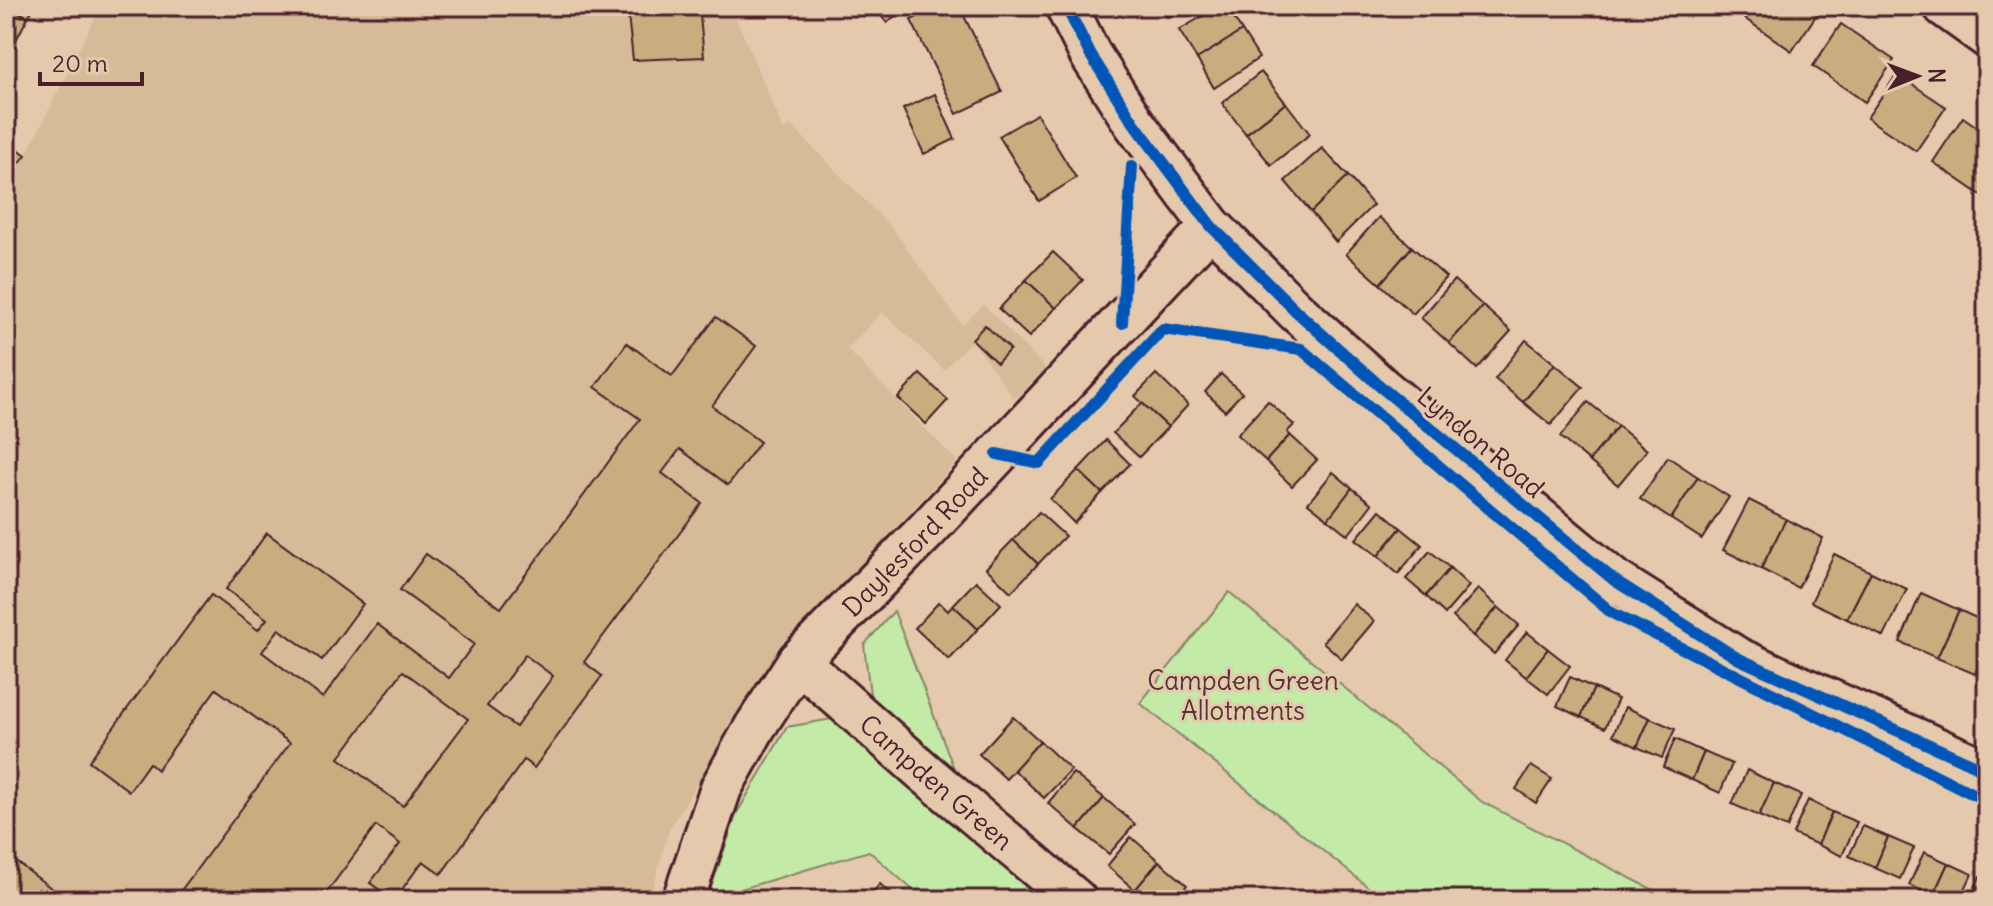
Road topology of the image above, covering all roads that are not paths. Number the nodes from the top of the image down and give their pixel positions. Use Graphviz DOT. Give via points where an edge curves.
graph roads {
  1 [pos="1066,6"];
  2 [pos="1944,6"];
  3 [pos="1987,37"];
  4 [pos="1211,226"];
  5 [pos="798,661"];
  6 [pos="1987,771"];
  7 [pos="683,900"];
  8 [pos="1076,900"];
  1 -- 4 [label="street, Lyndon Road" via="1134,123"];
  2 -- 3 [label="street"];
  4 -- 5 [label="street, Daylesford Road"];
  4 -- 6 [label="street, Lyndon Road" via="1382,388 1614,580 1737,658"];
  5 -- 7 [label="street, Daylesford Road" via="721,788"];
  5 -- 8 [label="street, Campden Green"];
}
